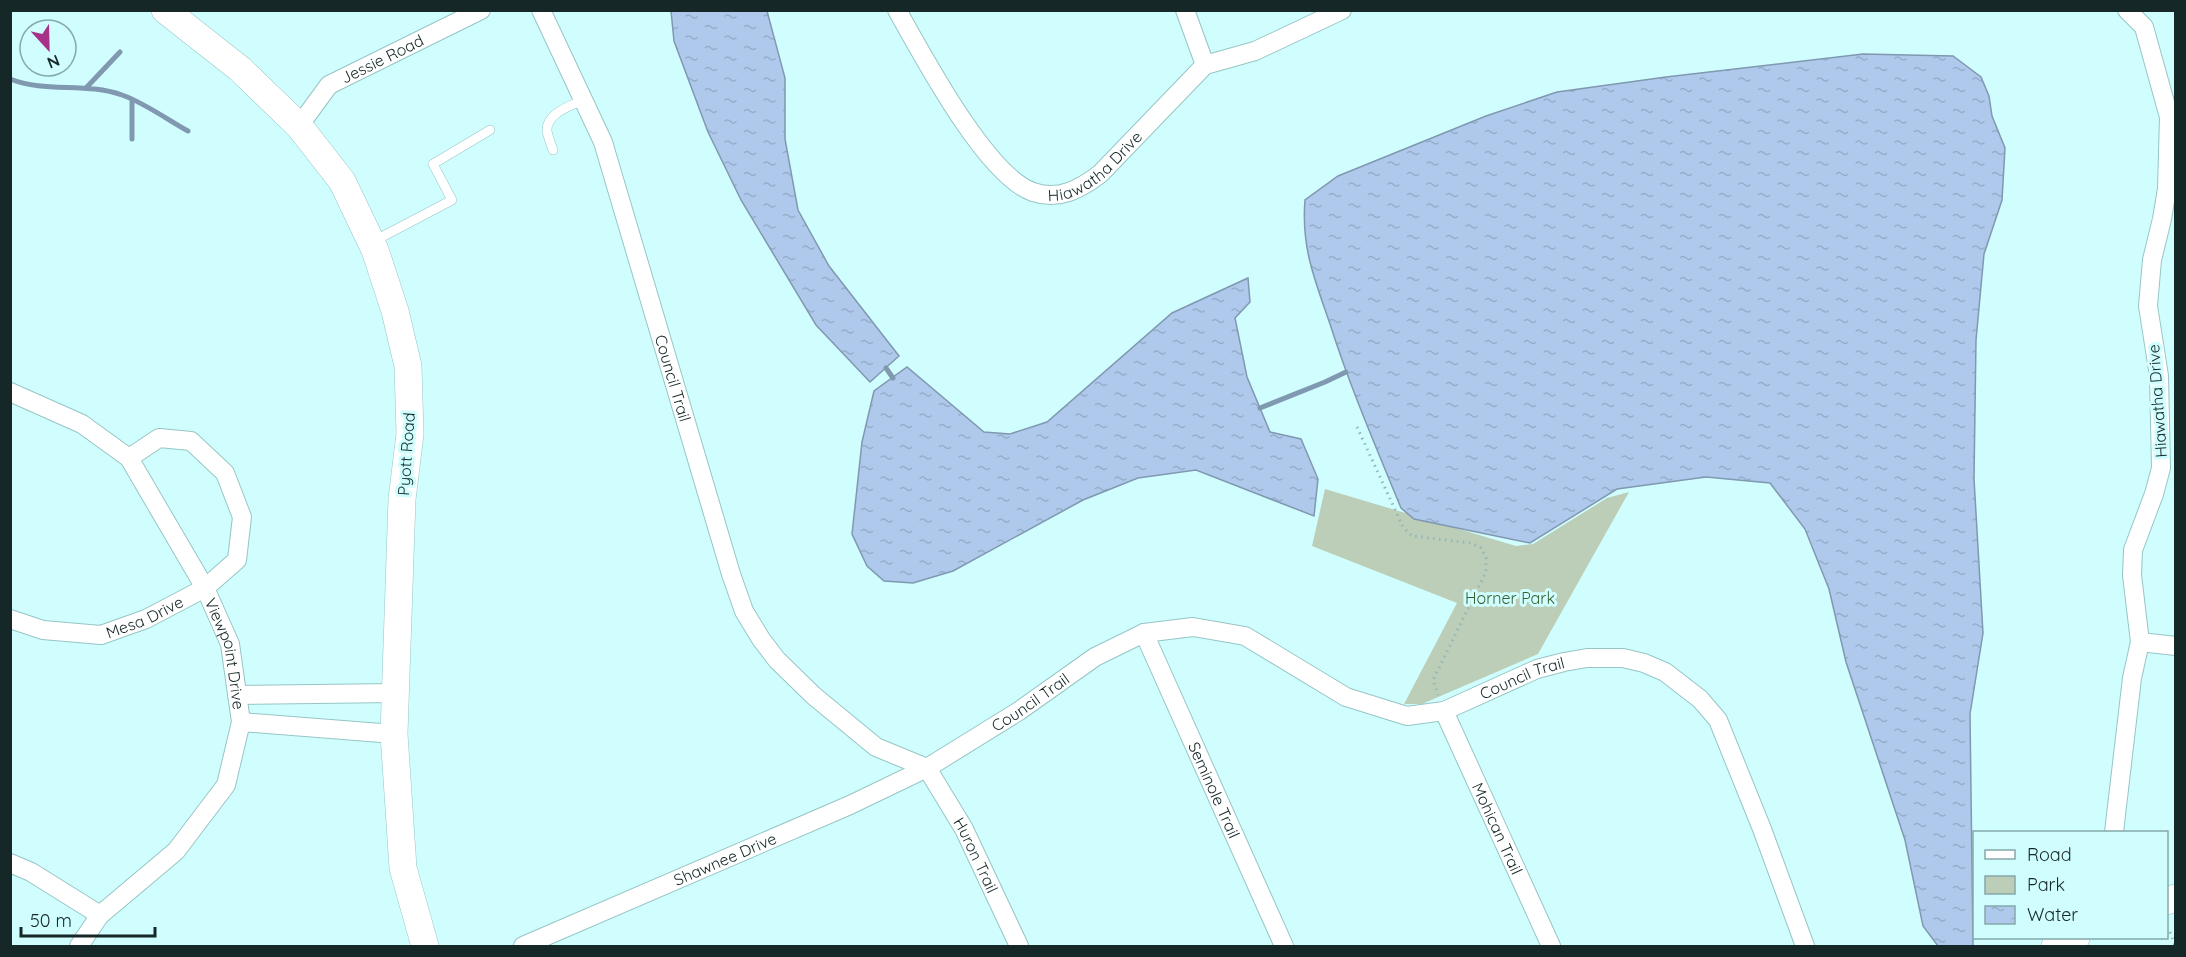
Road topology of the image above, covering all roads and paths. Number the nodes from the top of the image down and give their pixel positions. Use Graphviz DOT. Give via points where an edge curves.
graph roads {
  1 [pos="165,10"];
  2 [pos="481,10"];
  3 [pos="541,10"];
  4 [pos="897,10"];
  5 [pos="1185,10"];
  6 [pos="1342,10"];
  7 [pos="2127,10"];
  8 [pos="2143,19"];
  9 [pos="1205,65"];
  10 [pos="583,100"];
  11 [pos="2172,116"];
  12 [pos="298,126"];
  13 [pos="490,130"];
  14 [pos="553,150"];
  15 [pos="371,242"];
  16 [pos="2167,374"];
  17 [pos="10,392"];
  18 [pos="1357,427"];
  19 [pos="129,458"];
  20 [pos="205,588"];
  21 [pos="10,619"];
  22 [pos="1144,633"];
  23 [pos="2140,642"];
  24 [pos="2175,646"];
  25 [pos="396,693"];
  26 [pos="237,695"];
  27 [pos="1444,711"];
  28 [pos="241,722"];
  29 [pos="394,734"];
  30 [pos="927,768"];
  31 [pos="2114,831"];
  32 [pos="10,863"];
  33 [pos="100,915"];
  34 [pos="2170,932"];
  35 [pos="2073,939"];
  36 [pos="79,946"];
  37 [pos="425,946"];
  38 [pos="523,946"];
  39 [pos="1019,946"];
  40 [pos="1284,946"];
  41 [pos="1551,946"];
  42 [pos="1805,946"];
  43 [pos="2055,946"];
  44 [pos="2175,946"];
  1 -- 12 [label="street, Pyott Road" via="232,62"];
  2 -- 12 [label="street, Jessie Road" via="329,85"];
  3 -- 10 [label="street, Council Trail"];
  4 -- 9 [label="street, Hiawatha Drive" via="955,109 987,154 1015,182 1047,195 1080,189 1100,174"];
  5 -- 9 [label="street"];
  6 -- 9 [label="street" via="1255,51"];
  7 -- 8 [label="street, Hiawatha Drive"];
  8 -- 11 [label="street, Hiawatha Drive"];
  10 -- 14 [label="lane" via="550,120 547,129"];
  10 -- 30 [label="street, Council Trail" via="603,141 744,611 777,660 814,696 876,747"];
  11 -- 16 [label="street, Hiawatha Drive" via="2167,189 2152,260 2148,306"];
  12 -- 15 [label="street, Pyott Road" via="342,181"];
  13 -- 15 [label="lane" via="433,164 452,200"];
  15 -- 25 [label="street, Pyott Road" via="395,311 408,366 410,434 402,499"];
  16 -- 23 [label="street, Hiawatha Drive" via="2161,468 2133,550"];
  17 -- 19 [label="street, Viewpoint Drive" via="82,424"];
  18 -- 27 [label="path" via="1403,527 1412,536 1471,543 1481,548 1486,558 1486,572 1433,680"];
  19 -- 20 [label="street, Viewpoint Drive"];
  19 -- 20 [label="street, Mesa Drive" via="159,438 191,441 225,473 242,517 237,560"];
  20 -- 21 [label="street, Mesa Drive" via="146,619 101,635 43,630"];
  20 -- 26 [label="street, Viewpoint Drive" via="230,644"];
  22 -- 27 [label="street, Council Trail" via="1193,627 1245,636 1346,697 1407,716"];
  22 -- 30 [label="street, Council Trail" via="1095,657 1012,716"];
  22 -- 40 [label="street, Seminole Trail"];
  23 -- 24 [label="street"];
  23 -- 31 [label="street, Hiawatha Drive" via="2132,678"];
  25 -- 26 [label="street"];
  25 -- 29 [label="street, Pyott Road"];
  26 -- 28 [label="street, Viewpoint Drive"];
  27 -- 41 [label="street, Mohican Trail"];
  27 -- 42 [label="street, Council Trail" via="1528,673 1564,662 1623,658 1665,672 1700,699 1718,720"];
  28 -- 29 [label="street"];
  28 -- 33 [label="street, Viewpoint Drive" via="226,785 176,851"];
  29 -- 37 [label="street, Pyott Road" via="403,868"];
  30 -- 38 [label="street, Shawnee Drive"];
  30 -- 39 [label="street, Huron Trail" via="964,829"];
  32 -- 33 [label="street"];
  33 -- 36 [label="street, Viewpoint Drive"];
  34 -- 44 [label="path"];
  35 -- 43 [label="street"];
}
